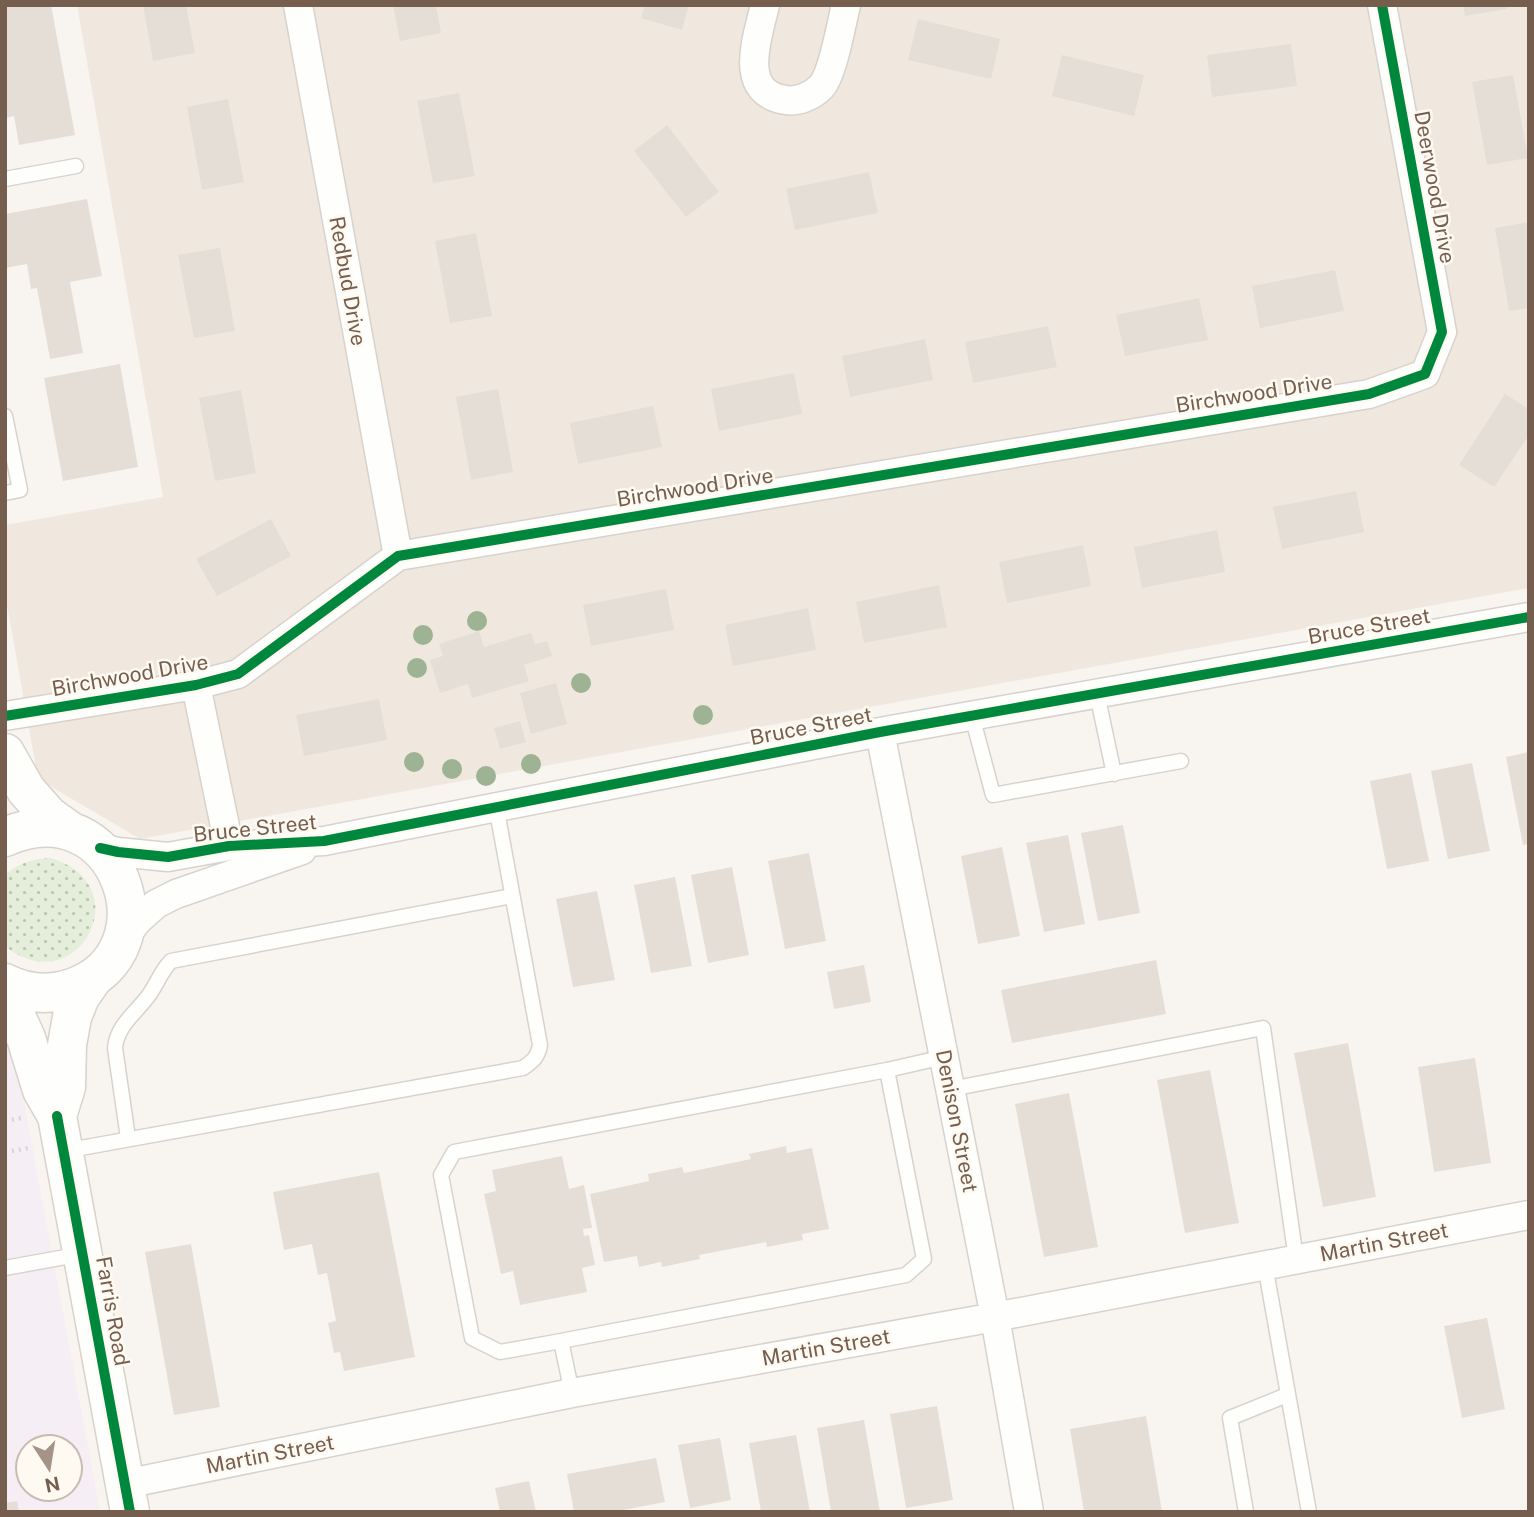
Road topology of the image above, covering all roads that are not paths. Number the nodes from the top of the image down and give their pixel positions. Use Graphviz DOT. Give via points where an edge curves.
graph roads {
  1 [pos="298,5"];
  2 [pos="765,5"];
  3 [pos="846,5"];
  4 [pos="1381,5"];
  5 [pos="76,166"];
  6 [pos="5,178"];
  7 [pos="1425,374"];
  8 [pos="5,416"];
  9 [pos="5,493"];
  10 [pos="398,556"];
  11 [pos="1529,617"];
  12 [pos="196,685"];
  13 [pos="1097,694"];
  14 [pos="5,716"];
  15 [pos="972,716"];
  16 [pos="880,732"];
  17 [pos="5,753"];
  18 [pos="1181,761"];
  19 [pos="1114,774"];
  20 [pos="496,806"];
  21 [pos="5,837"];
  22 [pos="85,840"];
  23 [pos="324,841"];
  24 [pos="229,846"];
  25 [pos="512,897"];
  26 [pos="122,941"];
  27 [pos="93,978"];
  28 [pos="5,984"];
  29 [pos="5,992"];
  30 [pos="944,1057"];
  31 [pos="887,1070"];
  32 [pos="951,1089"];
  33 [pos="45,1133"];
  34 [pos="128,1138"];
  35 [pos="1529,1215"];
  36 [pos="83,1254"];
  37 [pos="1296,1259"];
  38 [pos="1265,1265"];
  39 [pos="5,1268"];
  40 [pos="995,1317"];
  41 [pos="561,1340"];
  42 [pos="572,1393"];
  43 [pos="1287,1395"];
  44 [pos="127,1498"];
  45 [pos="1030,1512"];
  46 [pos="1246,1512"];
  47 [pos="1309,1512"];
  1 -- 10 [label="street, Redbud Drive"];
  2 -- 3 [label="street" via="753,66 761,86 786,100 809,96 821,87"];
  4 -- 7 [label="street, Deerwood Drive" via="1442,332"];
  5 -- 6 [label="lane"];
  7 -- 10 [label="street, Birchwood Drive" via="1369,394"];
  8 -- 9 [label="lane" via="20,490"];
  10 -- 12 [label="street, Birchwood Drive" via="238,674"];
  11 -- 13 [label="street, Bruce Street"];
  12 -- 14 [label="street, Birchwood Drive"];
  12 -- 24 [label="street, Birchwood Drive"];
  13 -- 15 [label="street, Bruce Street"];
  13 -- 19 [label="lane"];
  15 -- 16 [label="street, Bruce Street"];
  15 -- 19 [label="lane" via="992,795"];
  16 -- 20 [label="street, Bruce Street"];
  16 -- 30 [label="street, Denison Street"];
  17 -- 22 [label="street" via="26,790 49,816"];
  18 -- 19 [label="lane"];
  20 -- 23 [label="street, Bruce Street"];
  20 -- 25 [label="lane"];
  21 -- 22 [label="street" via="36,828"];
  22 -- 24 [label="street, Bruce Street" via="118,852 168,857"];
  22 -- 26 [label="street" via="111,861 125,891"];
  23 -- 24 [label="street, Bruce Street"];
  23 -- 26 [label="street, Bruce Street" via="176,894 156,904"];
  25 -- 34 [label="lane" via="171,961 116,1038"];
  25 -- 34 [label="lane" via="540,1045 539,1054 523,1068"];
  26 -- 27 [label="street, Farris Road"];
  27 -- 28 [label="street" via="47,993"];
  27 -- 33 [label="street, Farris Road" via="72,1017 66,1087"];
  29 -- 33 [label="street, Farris Road" via="42,1090"];
  30 -- 31 [label="lane"];
  30 -- 32 [label="street, Denison Street"];
  31 -- 41 [label="lane" via="923,1259 906,1275"];
  31 -- 41 [label="lane" via="454,1152 441,1175 472,1338 500,1352"];
  32 -- 37 [label="lane" via="1263,1028"];
  32 -- 40 [label="street, Denison Street"];
  33 -- 34 [label="lane"];
  33 -- 36 [label="street, Farris Road"];
  35 -- 37 [label="street, Martin Street"];
  36 -- 39 [label="lane"];
  36 -- 44 [label="street, Farris Road"];
  37 -- 38 [label="street, Martin Street"];
  38 -- 40 [label="street, Martin Street"];
  38 -- 43 [label="lane"];
  40 -- 42 [label="street, Martin Street"];
  40 -- 45 [label="street, Denison Street"];
  41 -- 42 [label="lane"];
  42 -- 44 [label="street, Martin Street"];
  43 -- 46 [label="lane" via="1230,1418"];
  43 -- 47 [label="lane"];
}
